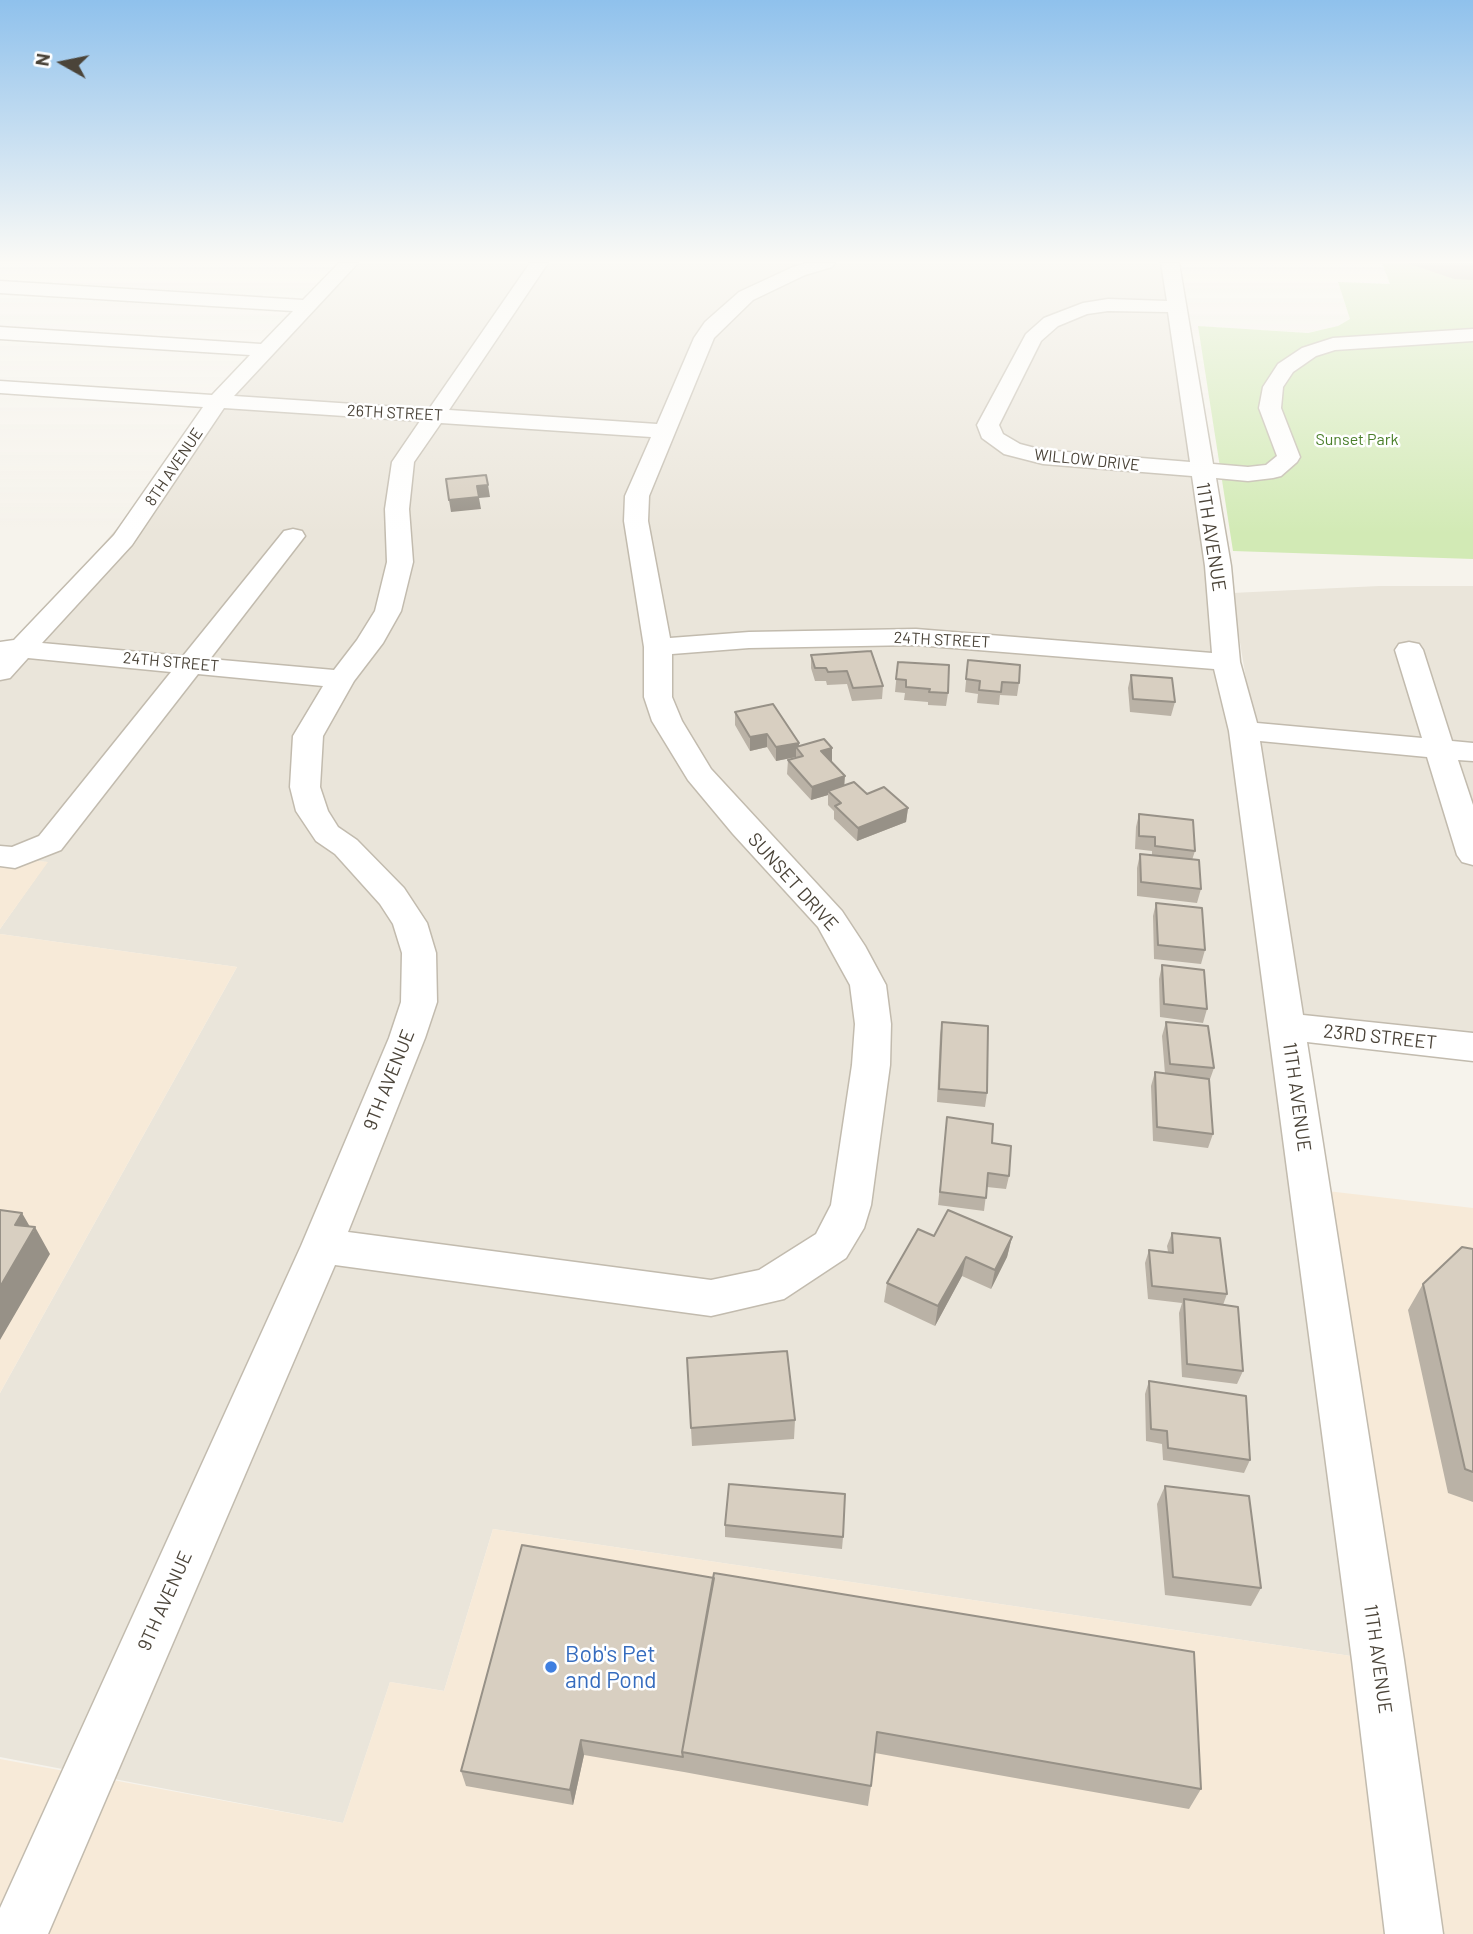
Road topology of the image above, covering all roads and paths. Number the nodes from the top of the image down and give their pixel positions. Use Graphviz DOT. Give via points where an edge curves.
graph roads {
  1 [pos="263,353"];
  2 [pos="478,353"];
  3 [pos="697,353"];
  4 [pos="1025,353"];
  5 [pos="1185,353"];
  6 [pos="1307,353"];
  7 [pos="0,387"];
  8 [pos="217,402"];
  9 [pos="436,415"];
  10 [pos="664,431"];
  11 [pos="1201,471"];
  12 [pos="293,536"];
  13 [pos="658,647"];
  14 [pos="11,649"];
  15 [pos="1409,650"];
  16 [pos="1226,662"];
  17 [pos="190,664"];
  18 [pos="0,673"];
  19 [pos="341,679"];
  20 [pos="1244,732"];
  21 [pos="1441,749"];
  22 [pos="1473,752"];
  23 [pos="1473,855"];
  24 [pos="0,856"];
  25 [pos="1286,1026"];
  26 [pos="1473,1047"];
  27 [pos="322,1246"];
  28 [pos="18,1934"];
  29 [pos="1414,1934"];
  1 -- 8 [label="street, 8TH AVENUE"];
  2 -- 9 [label="street, 9TH AVENUE"];
  3 -- 10 [label="street, SUNSET DRIVE"];
  4 -- 11 [label="street, WILLOW DRIVE" via="988,425 1001,444 1043,457"];
  5 -- 11 [label="street, 11TH AVENUE"];
  6 -- 11 [label="street" via="1285,368 1273,387 1270,408 1289,457 1273,471"];
  7 -- 8 [label="street, 26TH STREET"];
  8 -- 9 [label="street, 26TH STREET"];
  8 -- 14 [label="street, 8TH AVENUE" via="123,540"];
  9 -- 10 [label="street, 26TH STREET"];
  9 -- 19 [label="street, 9TH AVENUE" via="403,462 397,509 400,562 388,611"];
  10 -- 13 [label="street, SUNSET DRIVE" via="637,496 636,522"];
  11 -- 16 [label="street, 11TH AVENUE" via="1218,566"];
  12 -- 17 [label="street"];
  13 -- 16 [label="street, 24TH STREET" via="916,637"];
  13 -- 27 [label="street, SUNSET DRIVE" via="658,697 699,774 830,919 868,985 873,1024 871,1065 851,1205 843,1228 831,1246 769,1286 711,1298"];
  14 -- 17 [label="street, 24TH STREET"];
  14 -- 18 [label="street, 8TH AVENUE"];
  15 -- 21 [label="street"];
  16 -- 20 [label="street, 11TH AVENUE"];
  17 -- 19 [label="street, 24TH STREET"];
  17 -- 24 [label="street" via="50,843 15,858"];
  19 -- 27 [label="street, 9TH AVENUE" via="307,736 304,787 327,834 356,857 410,923 421,969 419,1002 407,1038"];
  20 -- 21 [label="street"];
  20 -- 25 [label="street, 11TH AVENUE"];
  21 -- 22 [label="street"];
  21 -- 23 [label="street"];
  25 -- 26 [label="street, 23RD STREET"];
  25 -- 29 [label="street, 11TH AVENUE"];
  27 -- 28 [label="street, 9TH AVENUE"];
}
